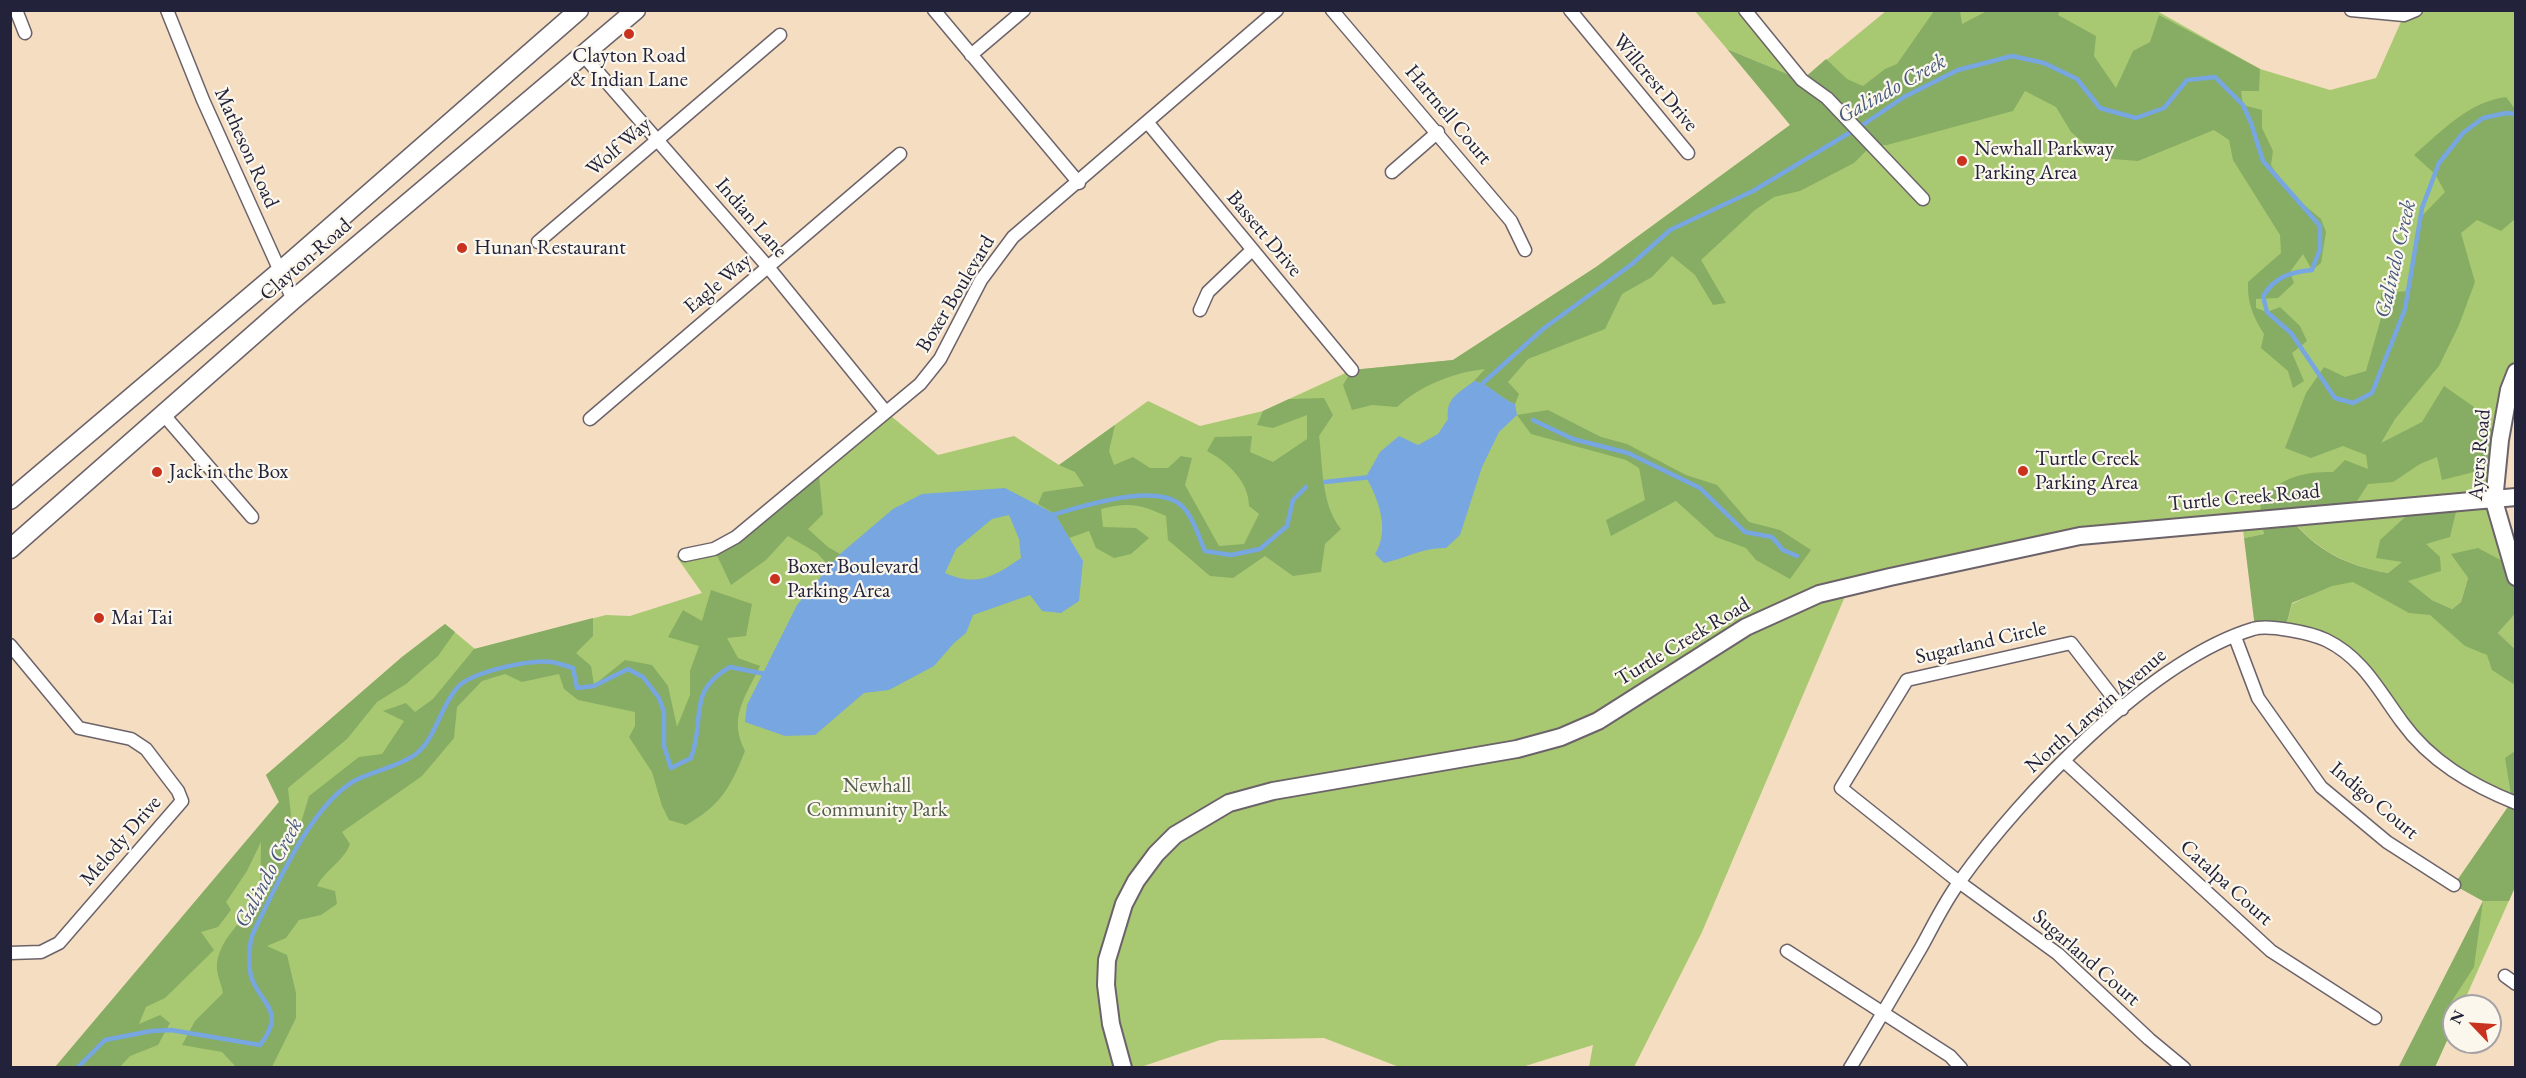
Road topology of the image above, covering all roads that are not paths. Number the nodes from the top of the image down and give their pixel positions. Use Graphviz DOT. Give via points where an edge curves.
graph roads {
  1 [pos="16,10"];
  2 [pos="167,10"];
  3 [pos="579,10"];
  4 [pos="636,10"];
  5 [pos="934,10"];
  6 [pos="1024,10"];
  7 [pos="1276,10"];
  8 [pos="1332,10"];
  9 [pos="1570,10"];
  10 [pos="1745,10"];
  11 [pos="2351,10"];
  12 [pos="2416,10"];
  13 [pos="25,33"];
  14 [pos="780,35"];
  15 [pos="584,55"];
  16 [pos="971,55"];
  17 [pos="1148,123"];
  18 [pos="1438,132"];
  19 [pos="657,139"];
  20 [pos="1688,153"];
  21 [pos="900,154"];
  22 [pos="1392,172"];
  23 [pos="1079,183"];
  24 [pos="1923,199"];
  25 [pos="538,242"];
  26 [pos="1252,250"];
  27 [pos="1525,250"];
  28 [pos="768,267"];
  29 [pos="279,272"];
  30 [pos="293,300"];
  31 [pos="1200,310"];
  32 [pos="1352,370"];
  33 [pos="2516,372"];
  34 [pos="885,411"];
  35 [pos="163,414"];
  36 [pos="590,419"];
  37 [pos="2516,497"];
  38 [pos="10,500"];
  39 [pos="2494,501"];
  40 [pos="252,517"];
  41 [pos="10,549"];
  42 [pos="685,555"];
  43 [pos="2516,577"];
  44 [pos="2235,637"];
  45 [pos="10,645"];
  46 [pos="2122,709"];
  47 [pos="2064,761"];
  48 [pos="1841,788"];
  49 [pos="2516,803"];
  50 [pos="1959,882"];
  51 [pos="2454,885"];
  52 [pos="1786,951"];
  53 [pos="10,953"];
  54 [pos="2505,976"];
  55 [pos="2516,984"];
  56 [pos="1883,1013"];
  57 [pos="2375,1018"];
  58 [pos="1123,1068"];
  59 [pos="1850,1068"];
  60 [pos="1961,1068"];
  61 [pos="2184,1068"];
  1 -- 13 [label="street"];
  2 -- 29 [label="street, Matheson Road"];
  3 -- 29 [label="main road, Clayton Road"];
  4 -- 15 [label="main road, Clayton Road"];
  5 -- 16 [label="street"];
  6 -- 16 [label="street"];
  7 -- 17 [label="street, Boxer Boulevard"];
  8 -- 18 [label="street, Hartnell Court"];
  9 -- 20 [label="street, Willcrest Drive"];
  10 -- 24 [label="street" via="1802,80 1827,98"];
  11 -- 12 [label="street" via="2404,15"];
  14 -- 19 [label="street, Wolf Way"];
  15 -- 19 [label="street, Indian Lane"];
  15 -- 30 [label="main road, Clayton Road"];
  16 -- 23 [label="street"];
  17 -- 23 [label="street, Boxer Boulevard"];
  17 -- 26 [label="street, Bassett Drive"];
  18 -- 22 [label="street"];
  18 -- 27 [label="street, Hartnell Court" via="1511,221"];
  19 -- 25 [label="street, Wolf Way"];
  19 -- 28 [label="street, Indian Lane"];
  21 -- 28 [label="street, Eagle Way"];
  23 -- 34 [label="street, Boxer Boulevard" via="1013,237 981,280 934,367 920,384"];
  26 -- 31 [label="street" via="1208,292"];
  26 -- 32 [label="street, Bassett Drive"];
  28 -- 34 [label="street, Indian Lane"];
  28 -- 36 [label="street, Eagle Way"];
  29 -- 30 [label="street, Matheson Road"];
  29 -- 38 [label="main road, Clayton Road"];
  30 -- 35 [label="main road, Clayton Road"];
  33 -- 39 [label="street, Ayers Road" via="2500,440"];
  34 -- 42 [label="street, Boxer Boulevard" via="736,537 714,549"];
  35 -- 40 [label="street"];
  35 -- 41 [label="main road, Clayton Road"];
  37 -- 39 [label="street, Turtle Creek Road"];
  39 -- 43 [label="street, Ayers Road"];
  39 -- 58 [label="street, Turtle Creek Road" via="2080,536 1890,577 1819,594 1746,627 1598,721 1561,736 1517,749 1229,802 1162,848 1124,904 1107,960 1106,986"];
  44 -- 46 [label="street, North Larwin Avenue" via="2183,661"];
  44 -- 49 [label="street, North Larwin Avenue" via="2255,628 2302,632 2326,640 2355,658 2402,723 2432,756 2465,779"];
  44 -- 51 [label="street, Indigo Court" via="2258,698 2321,787 2387,842"];
  45 -- 53 [label="street, Melody Drive" via="79,728 131,739 146,749 182,801 59,943 41,952"];
  46 -- 47 [label="street, North Larwin Avenue"];
  46 -- 48 [label="street, Sugarland Circle" via="2071,643 1907,680"];
  47 -- 50 [label="street, North Larwin Avenue" via="2013,812"];
  47 -- 57 [label="street, Catalpa Court" via="2271,951"];
  48 -- 50 [label="street, Sugarland Court"];
  50 -- 56 [label="street, North Larwin Avenue"];
  50 -- 61 [label="street, Sugarland Court" via="2058,954"];
  52 -- 56 [label="street"];
  54 -- 55 [label="street"];
  56 -- 59 [label="street, North Larwin Avenue"];
  56 -- 60 [label="street" via="1950,1056"];
}
